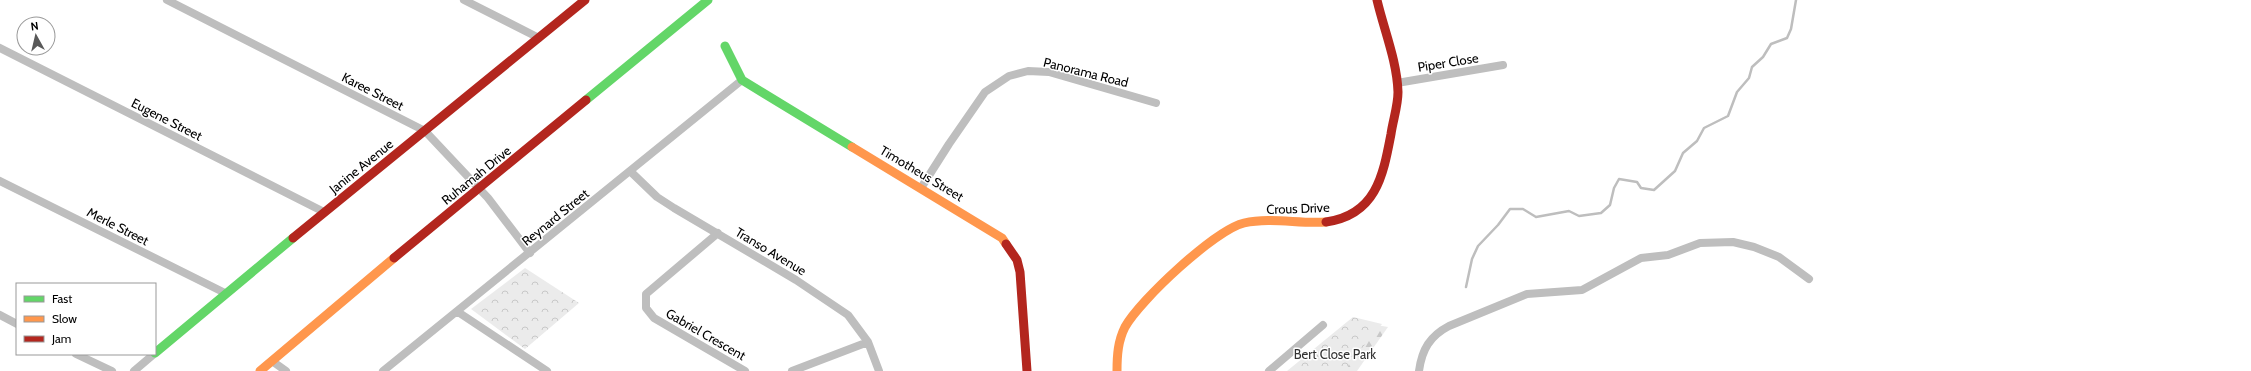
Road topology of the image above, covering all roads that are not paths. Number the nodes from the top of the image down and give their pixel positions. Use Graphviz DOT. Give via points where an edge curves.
graph roads {
  1 [pos="167,0"];
  2 [pos="464,0"];
  3 [pos="585,0"];
  4 [pos="708,0"];
  5 [pos="1378,0"];
  6 [pos="539,38"];
  7 [pos="725,46"];
  8 [pos="0,48"];
  9 [pos="1503,65"];
  10 [pos="742,80"];
  11 [pos="1397,82"];
  12 [pos="1156,103"];
  13 [pos="425,131"];
  14 [pos="630,171"];
  15 [pos="0,181"];
  16 [pos="921,188"];
  17 [pos="479,189"];
  18 [pos="324,212"];
  19 [pos="718,233"];
  20 [pos="530,253"];
  21 [pos="1809,279"];
  22 [pos="224,293"];
  23 [pos="458,312"];
  24 [pos="0,315"];
  25 [pos="16,323"];
  26 [pos="1323,325"];
  27 [pos="868,342"];
  28 [pos="156,352"];
  29 [pos="78,355"];
  30 [pos="153,355"];
  31 [pos="272,362"];
  32 [pos="112,371"];
  33 [pos="134,371"];
  34 [pos="260,371"];
  35 [pos="286,371"];
  36 [pos="383,371"];
  37 [pos="547,371"];
  38 [pos="745,371"];
  39 [pos="792,371"];
  40 [pos="879,371"];
  41 [pos="1027,371"];
  42 [pos="1117,371"];
  43 [pos="1269,371"];
  44 [pos="1419,371"];
  1 -- 13 [label="street, Karee Street"];
  2 -- 6 [label="street"];
  3 -- 6 [label="street, Janine Avenue"];
  4 -- 17 [label="street, Ruhamah Drive"];
  5 -- 11 [label="street, Crous Drive"];
  6 -- 13 [label="street, Janine Avenue"];
  7 -- 10 [label="street"];
  8 -- 18 [label="street, Eugene Street"];
  9 -- 11 [label="street, Piper Close"];
  10 -- 14 [label="street, Reynard Street"];
  10 -- 16 [label="street, Timotheus Street"];
  11 -- 42 [label="street, Crous Drive" via="1398,102 1384,168 1378,185 1368,201 1355,212 1339,220 1253,223 1225,230 1172,275 1130,318 1118,344"];
  12 -- 16 [label="street, Panorama Road" via="1049,72 1028,71 1013,74 998,81 985,92"];
  13 -- 17 [label="street, Karee Street"];
  13 -- 18 [label="street, Janine Avenue"];
  14 -- 19 [label="street, Transo Avenue" via="657,196"];
  14 -- 20 [label="street, Reynard Street"];
  15 -- 22 [label="street, Merle Street"];
  16 -- 41 [label="street, Timotheus Street" via="987,227 1010,248 1020,272"];
  17 -- 20 [label="street, Karee Street"];
  17 -- 31 [label="street, Ruhamah Drive"];
  18 -- 22 [label="street, Janine Avenue"];
  19 -- 27 [label="street, Transo Avenue" via="833,303 848,315"];
  19 -- 38 [label="street, Gabriel Crescent" via="646,294 646,308 654,318"];
  20 -- 23 [label="street, Reynard Street"];
  21 -- 44 [label="street" via="1779,257 1754,247 1725,242 1694,244 1668,255 1641,258 1584,289 1574,292 1527,294 1438,331 1423,351"];
  22 -- 28 [label="street, Janine Avenue"];
  23 -- 36 [label="street, Reynard Street"];
  23 -- 37 [label="street"];
  24 -- 25 [label="street"];
  26 -- 43 [label="street"];
  27 -- 39 [label="street"];
  27 -- 40 [label="street, Transo Avenue"];
  29 -- 32 [label="street"];
  30 -- 33 [label="street, Janine Avenue"];
  31 -- 34 [label="street, Ruhamah Drive"];
  31 -- 35 [label="street"];
}
